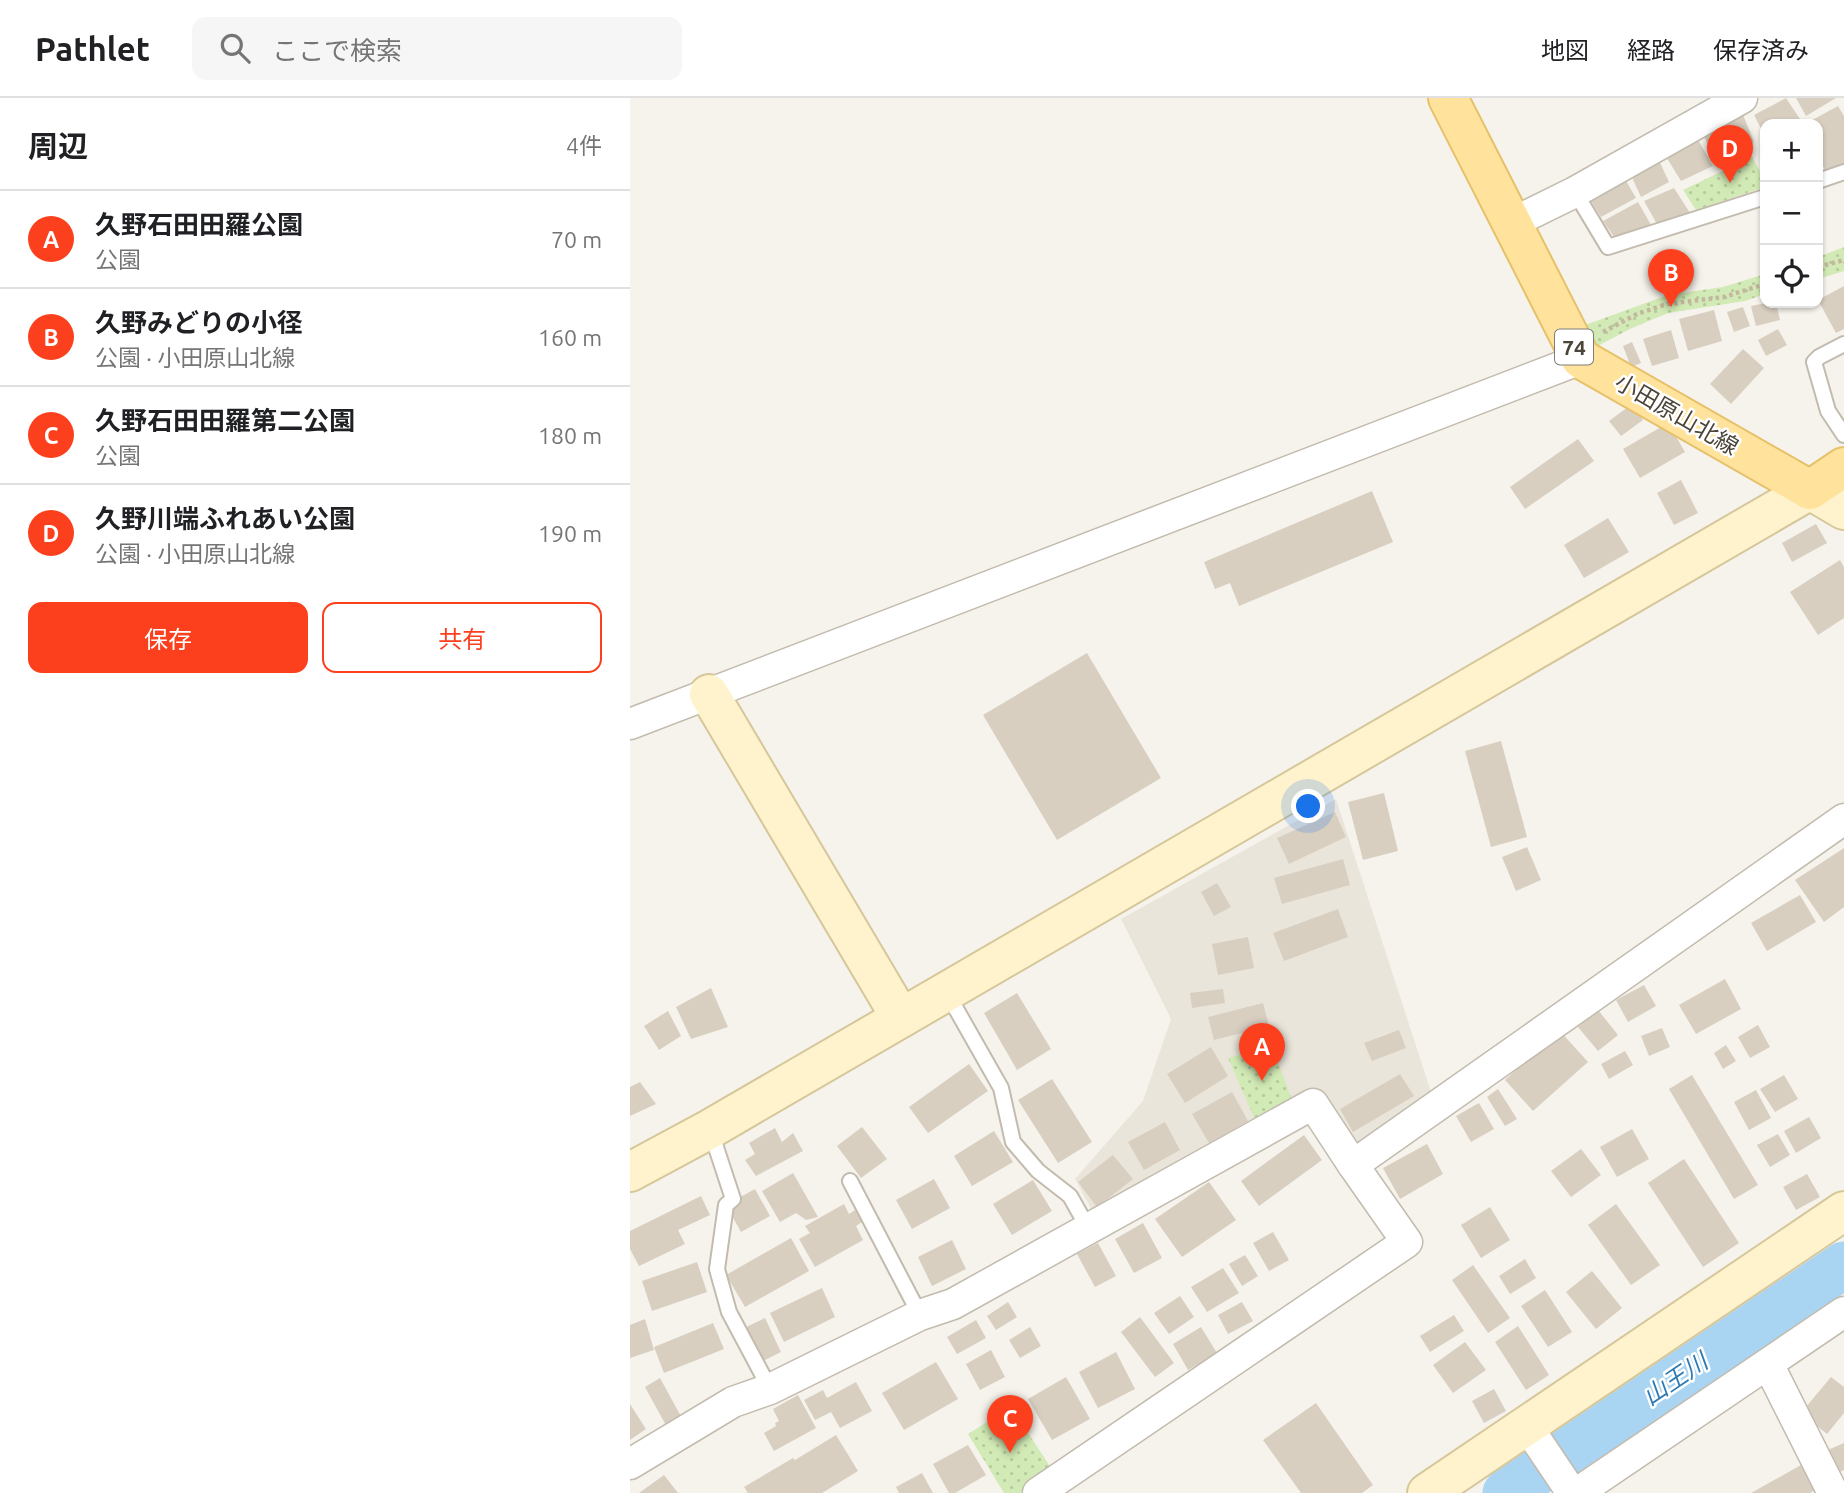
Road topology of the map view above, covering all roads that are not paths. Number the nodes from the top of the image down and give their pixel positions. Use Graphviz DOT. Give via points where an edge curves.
graph roads {
  1 [pos="1448,98"];
  2 [pos="1742,98"];
  3 [pos="1844,172"];
  4 [pos="1823,179"];
  5 [pos="1575,192"];
  6 [pos="1760,199"];
  7 [pos="1512,223"];
  8 [pos="1844,344"];
  9 [pos="1577,353"];
  10 [pos="1844,435"];
  11 [pos="1844,467"];
  12 [pos="1810,490"];
  13 [pos="1844,510"];
  14 [pos="709,694"];
  15 [pos="630,724"];
  16 [pos="1844,819"];
  17 [pos="947,992"];
  18 [pos="901,1018"];
  19 [pos="710,1129"];
  20 [pos="1353,1165"];
  21 [pos="630,1172"];
  22 [pos="850,1181"];
  23 [pos="1844,1211"];
  24 [pos="1088,1228"];
  25 [pos="1844,1311"];
  26 [pos="920,1315"];
  27 [pos="1768,1364"];
  28 [pos="770,1389"];
  29 [pos="1527,1426"];
  30 [pos="630,1464"];
  31 [pos="1038,1493"];
  32 [pos="1427,1493"];
  33 [pos="1572,1493"];
  34 [pos="1577,1493"];
  35 [pos="1833,1493"];
  1 -- 7 [label="main road, 74"];
  2 -- 5 [label="street"];
  3 -- 4 [label="lane"];
  5 -- 6 [label="lane" via="1608,247"];
  5 -- 7 [label="street"];
  7 -- 9 [label="main road, 74"];
  8 -- 10 [label="lane" via="1814,362 1828,411"];
  9 -- 12 [label="main road, 小田原山北線 / 74"];
  9 -- 14 [label="street"];
  11 -- 12 [label="main road"];
  12 -- 13 [label="street"];
  12 -- 17 [label="street"];
  14 -- 15 [label="street"];
  14 -- 18 [label="street"];
  16 -- 20 [label="street"];
  17 -- 18 [label="street"];
  17 -- 24 [label="lane" via="1001,1088 1013,1142 1038,1171 1070,1196"];
  18 -- 19 [label="street"];
  19 -- 21 [label="street"];
  19 -- 28 [label="lane" via="733,1199 726,1205 716,1269 729,1312"];
  20 -- 24 [label="street" via="1313,1104"];
  20 -- 31 [label="street" via="1407,1242"];
  22 -- 26 [label="lane"];
  23 -- 29 [label="street"];
  24 -- 26 [label="street" via="953,1304"];
  25 -- 27 [label="street"];
  26 -- 28 [label="street"];
  27 -- 34 [label="street"];
  27 -- 35 [label="street"];
  28 -- 30 [label="street" via="733,1402"];
  29 -- 32 [label="street"];
  29 -- 33 [label="street"];
}
